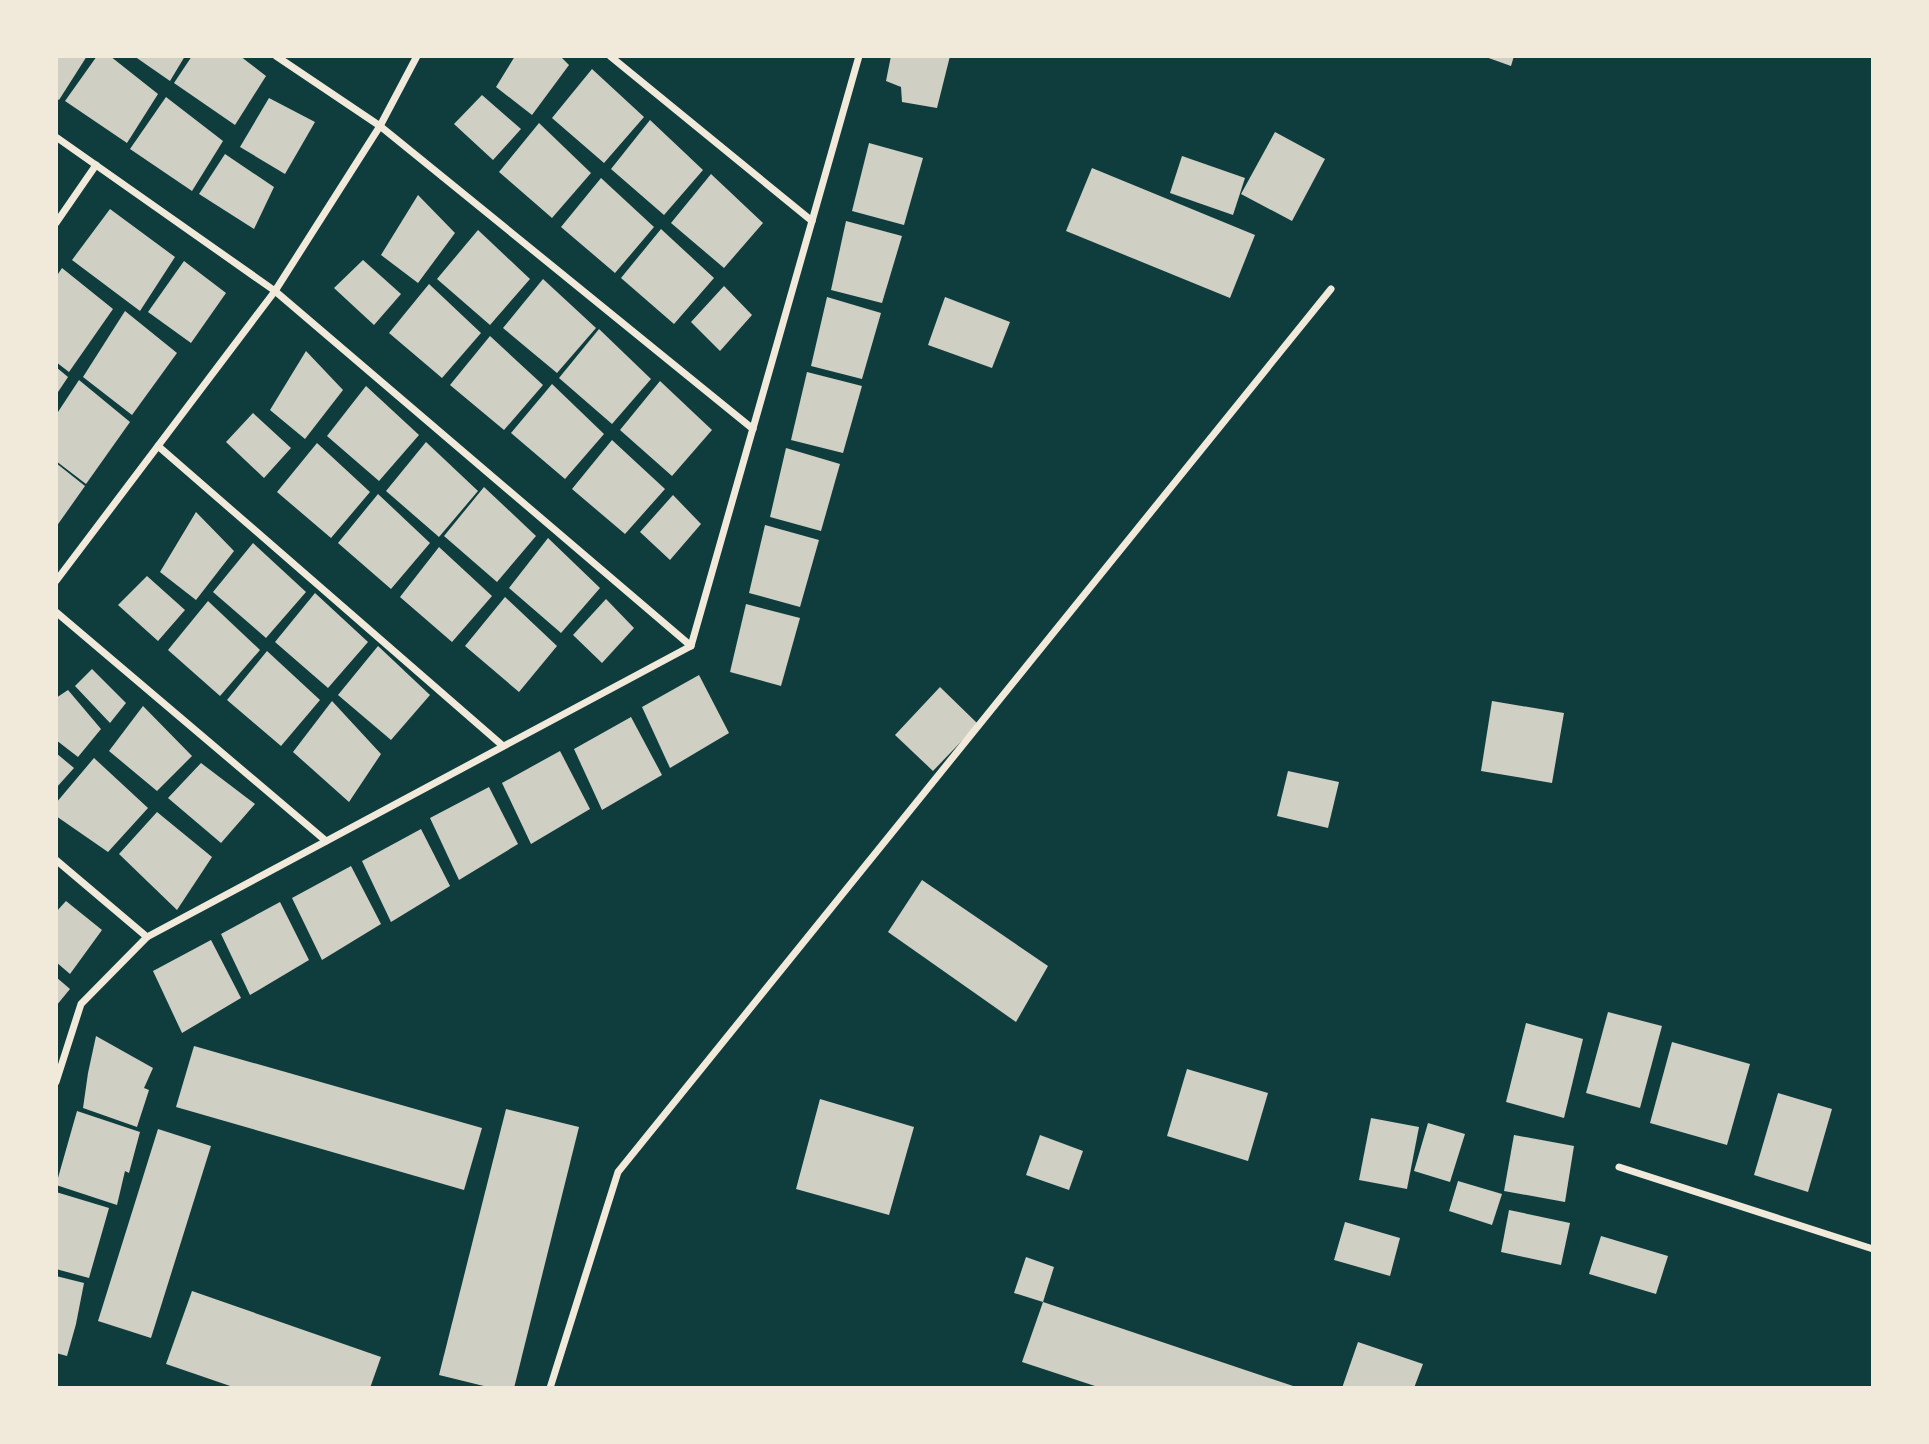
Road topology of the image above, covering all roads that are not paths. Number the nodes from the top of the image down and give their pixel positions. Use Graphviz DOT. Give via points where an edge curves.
graph roads {
  1 [pos="276,56"];
  2 [pos="417,56"];
  3 [pos="610,56"];
  4 [pos="859,56"];
  5 [pos="380,126"];
  6 [pos="56,136"];
  7 [pos="96,164"];
  8 [pos="812,221"];
  9 [pos="56,223"];
  10 [pos="1331,289"];
  11 [pos="275,291"];
  12 [pos="752,429"];
  13 [pos="158,446"];
  14 [pos="56,581"];
  15 [pos="56,612"];
  16 [pos="691,646"];
  17 [pos="503,746"];
  18 [pos="326,841"];
  19 [pos="56,860"];
  20 [pos="147,937"];
  21 [pos="56,1082"];
  22 [pos="1619,1167"];
  23 [pos="1873,1249"];
  24 [pos="550,1388"];
  1 -- 5 [label="street"];
  2 -- 5 [label="street"];
  3 -- 8 [label="street"];
  4 -- 8 [label="street"];
  5 -- 11 [label="street"];
  5 -- 12 [label="street"];
  6 -- 7 [label="street"];
  7 -- 9 [label="street"];
  7 -- 11 [label="street"];
  8 -- 12 [label="street"];
  10 -- 24 [label="street" via="618,1172"];
  11 -- 13 [label="street"];
  11 -- 16 [label="street"];
  12 -- 16 [label="street"];
  13 -- 14 [label="street"];
  13 -- 17 [label="street"];
  15 -- 18 [label="street"];
  16 -- 17 [label="street"];
  17 -- 18 [label="street"];
  18 -- 20 [label="street"];
  19 -- 20 [label="street"];
  20 -- 21 [label="street" via="81,1004"];
  22 -- 23 [label="street"];
}
